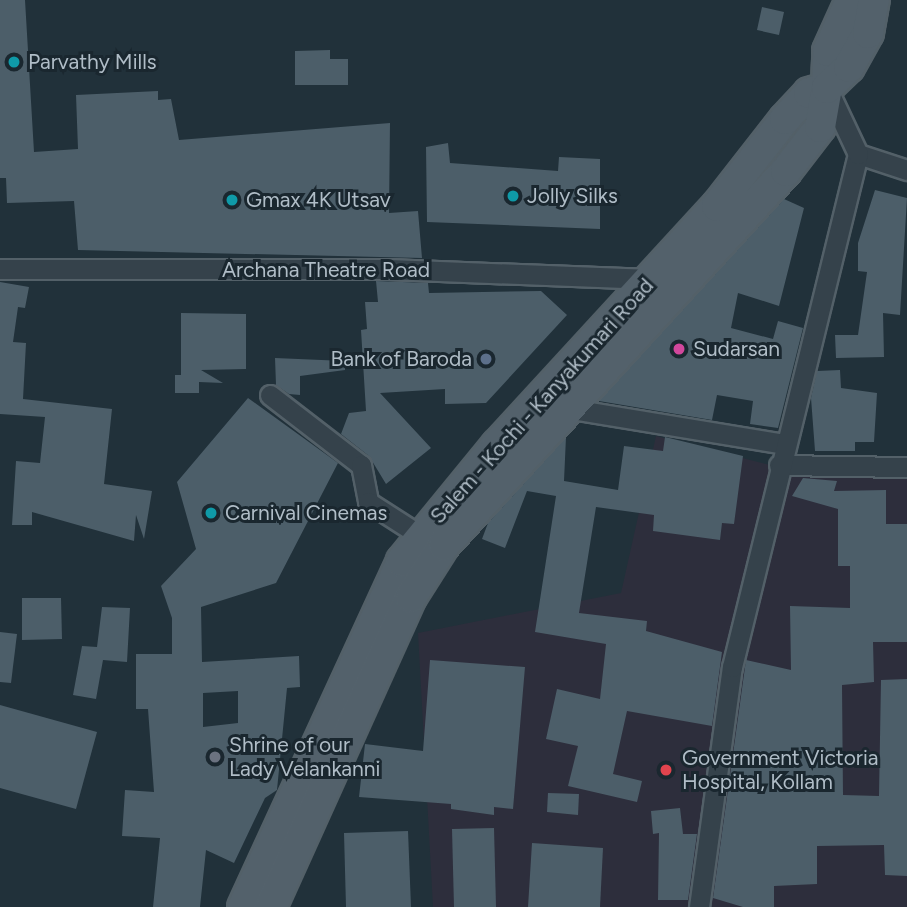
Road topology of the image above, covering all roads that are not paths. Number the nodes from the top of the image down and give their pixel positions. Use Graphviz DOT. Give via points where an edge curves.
graph roads {
  1 [pos="850,0"];
  2 [pos="874,0"];
  3 [pos="827,88"];
  4 [pos="858,154"];
  5 [pos="907,170"];
  6 [pos="0,269"];
  7 [pos="651,279"];
  8 [pos="270,395"];
  9 [pos="565,408"];
  10 [pos="785,444"];
  11 [pos="779,465"];
  12 [pos="907,467"];
  13 [pos="421,537"];
  14 [pos="243,907"];
  15 [pos="271,907"];
  16 [pos="699,907"];
  1 -- 3 [label="main road, Salem - Kochi - Kanyakumari Road" via="828,51"];
  2 -- 3 [label="main road, Salem - Kochi - Kanyakumari Road" via="868,33 849,67"];
  3 -- 4 [label="street"];
  3 -- 7 [label="main road, Salem - Kochi - Kanyakumari Road" via="809,93 785,119"];
  3 -- 9 [label="main road, Salem - Kochi - Kanyakumari Road" via="820,127 786,171"];
  4 -- 5 [label="street"];
  4 -- 10 [label="street"];
  6 -- 7 [label="street, Archana Theatre Road" via="388,269"];
  7 -- 13 [label="main road, Salem - Kochi - Kanyakumari Road"];
  8 -- 13 [label="street" via="361,465 368,502"];
  9 -- 10 [label="street"];
  9 -- 15 [label="main road, Salem - Kochi - Kanyakumari Road" via="472,510 411,597"];
  10 -- 11 [label="street"];
  11 -- 12 [label="street"];
  11 -- 16 [label="street" via="732,667"];
  13 -- 14 [label="main road, Salem - Kochi - Kanyakumari Road" via="377,608"];
}
